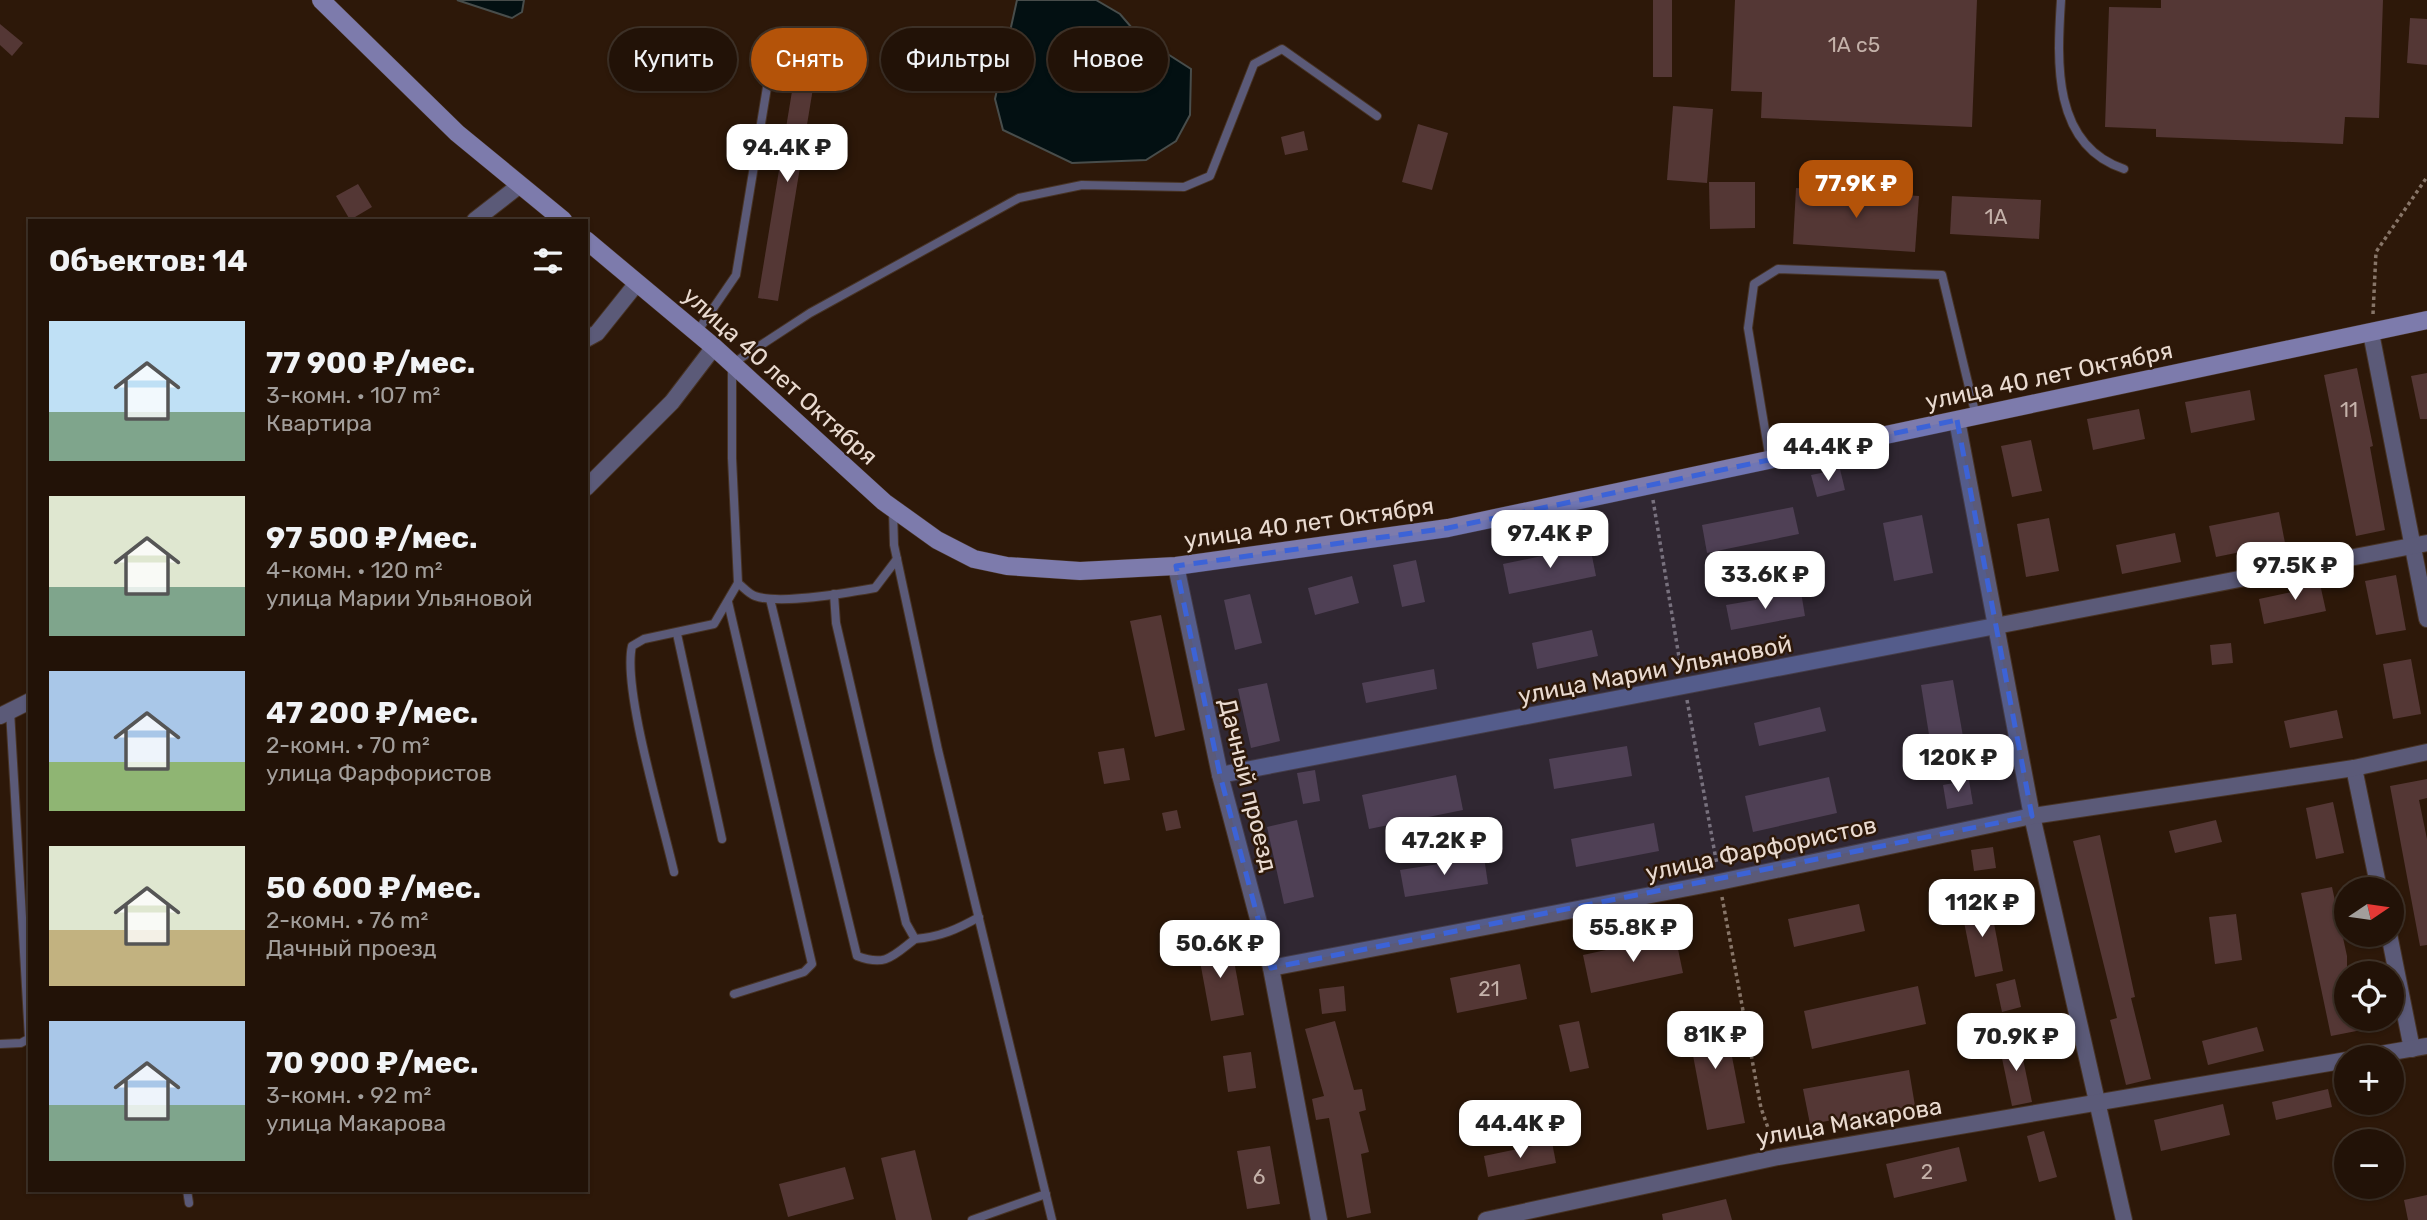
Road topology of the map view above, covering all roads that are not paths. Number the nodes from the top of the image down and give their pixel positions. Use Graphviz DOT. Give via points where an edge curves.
graph roads {
  1 [pos="321,0"];
  2 [pos="2060,0"];
  3 [pos="766,91"];
  4 [pos="1377,116"];
  5 [pos="2124,169"];
  6 [pos="520,185"];
  7 [pos="476,219"];
  8 [pos="561,219"];
  9 [pos="588,242"];
  10 [pos="637,283"];
  11 [pos="2427,320"];
  12 [pos="696,332"];
  13 [pos="2371,334"];
  14 [pos="588,338"];
  15 [pos="714,347"];
  16 [pos="732,364"];
  17 [pos="1976,416"];
  18 [pos="1957,420"];
  19 [pos="1770,460"];
  20 [pos="588,486"];
  21 [pos="893,508"];
  22 [pos="2420,544"];
  23 [pos="897,559"];
  24 [pos="1176,566"];
  25 [pos="738,583"];
  26 [pos="834,594"];
  27 [pos="770,599"];
  28 [pos="729,602"];
  29 [pos="2427,619"];
  30 [pos="1994,627"];
  31 [pos="677,634"];
  32 [pos="28,702"];
  33 [pos="5,713"];
  34 [pos="2427,752"];
  35 [pos="2354,768"];
  36 [pos="1220,775"];
  37 [pos="2032,816"];
  38 [pos="722,839"];
  39 [pos="674,872"];
  40 [pos="2377,877"];
  41 [pos="979,917"];
  42 [pos="915,939"];
  43 [pos="2393,947"];
  44 [pos="1271,968"];
  45 [pos="734,994"];
  46 [pos="28,1012"];
  47 [pos="28,1039"];
  48 [pos="0,1044"];
  49 [pos="2420,1048"];
  50 [pos="2334,1062"];
  51 [pos="2095,1101"];
  52 [pos="187,1192"];
  53 [pos="1046,1194"];
  54 [pos="189,1203"];
  55 [pos="972,1220"];
  56 [pos="1052,1220"];
  57 [pos="1319,1220"];
  58 [pos="1486,1220"];
  59 [pos="2124,1220"];
  1 -- 6 [label="street" via="457,132"];
  2 -- 5 [label="lane" via="2057,61 2071,126 2103,162"];
  3 -- 12 [label="lane" via="736,275"];
  4 -- 16 [label="lane" via="1282,49 1254,64 1210,176 1184,187 1082,185 1019,198 810,313"];
  6 -- 7 [label="street"];
  6 -- 8 [label="street"];
  9 -- 10 [label="street, улица 40 лет Октября"];
  10 -- 12 [label="street, улица 40 лет Октября"];
  10 -- 14 [label="street"];
  11 -- 13 [label="street, улица 40 лет Октября"];
  12 -- 15 [label="street, улица 40 лет Октября"];
  13 -- 17 [label="street, улица 40 лет Октября"];
  13 -- 22 [label="street"];
  15 -- 16 [label="street, улица 40 лет Октября"];
  15 -- 20 [label="street" via="672,402"];
  16 -- 21 [label="street, улица 40 лет Октября"];
  16 -- 25 [label="lane"];
  17 -- 18 [label="street, улица 40 лет Октября"];
  17 -- 19 [label="lane" via="1942,275 1778,269 1754,284 1748,328"];
  18 -- 19 [label="street, улица 40 лет Октября"];
  18 -- 30 [label="street"];
  19 -- 24 [label="street, улица 40 лет Октября" via="1448,528"];
  21 -- 23 [label="lane"];
  21 -- 24 [label="street, улица 40 лет Октября" via="937,540 974,559 1007,566 1080,571"];
  22 -- 29 [label="street"];
  22 -- 30 [label="street, улица Марии Ульяновой"];
  23 -- 26 [label="lane" via="875,588"];
  23 -- 41 [label="lane"];
  24 -- 36 [label="street, Дачный проезд"];
  25 -- 27 [label="lane" via="752,596"];
  25 -- 28 [label="lane"];
  26 -- 27 [label="lane"];
  26 -- 42 [label="lane" via="836,623 903,909"];
  27 -- 42 [label="lane" via="857,956 874,963 889,960"];
  28 -- 31 [label="lane" via="714,624"];
  28 -- 45 [label="lane" via="812,964 804,972"];
  30 -- 36 [label="street, улица Марии Ульяновой"];
  30 -- 37 [label="street"];
  31 -- 38 [label="lane"];
  31 -- 39 [label="lane" via="644,639 632,646 630,657 636,707"];
  32 -- 33 [label="street"];
  33 -- 46 [label="lane"];
  34 -- 35 [label="street, улица Фарфористов"];
  35 -- 37 [label="street, улица Фарфористов"];
  35 -- 40 [label="street"];
  36 -- 44 [label="street, Дачный проезд"];
  37 -- 44 [label="street, улица Фарфористов"];
  37 -- 51 [label="street"];
  41 -- 42 [label="lane" via="952,932"];
  41 -- 53 [label="lane"];
  43 -- 49 [label="street"];
  44 -- 57 [label="street, Дачный проезд"];
  47 -- 48 [label="lane"];
  50 -- 51 [label="street, улица Макарова"];
  51 -- 58 [label="street, улица Макарова" via="1778,1157"];
  51 -- 59 [label="street"];
  52 -- 54 [label="lane"];
  53 -- 55 [label="lane"];
  53 -- 56 [label="lane"];
}
